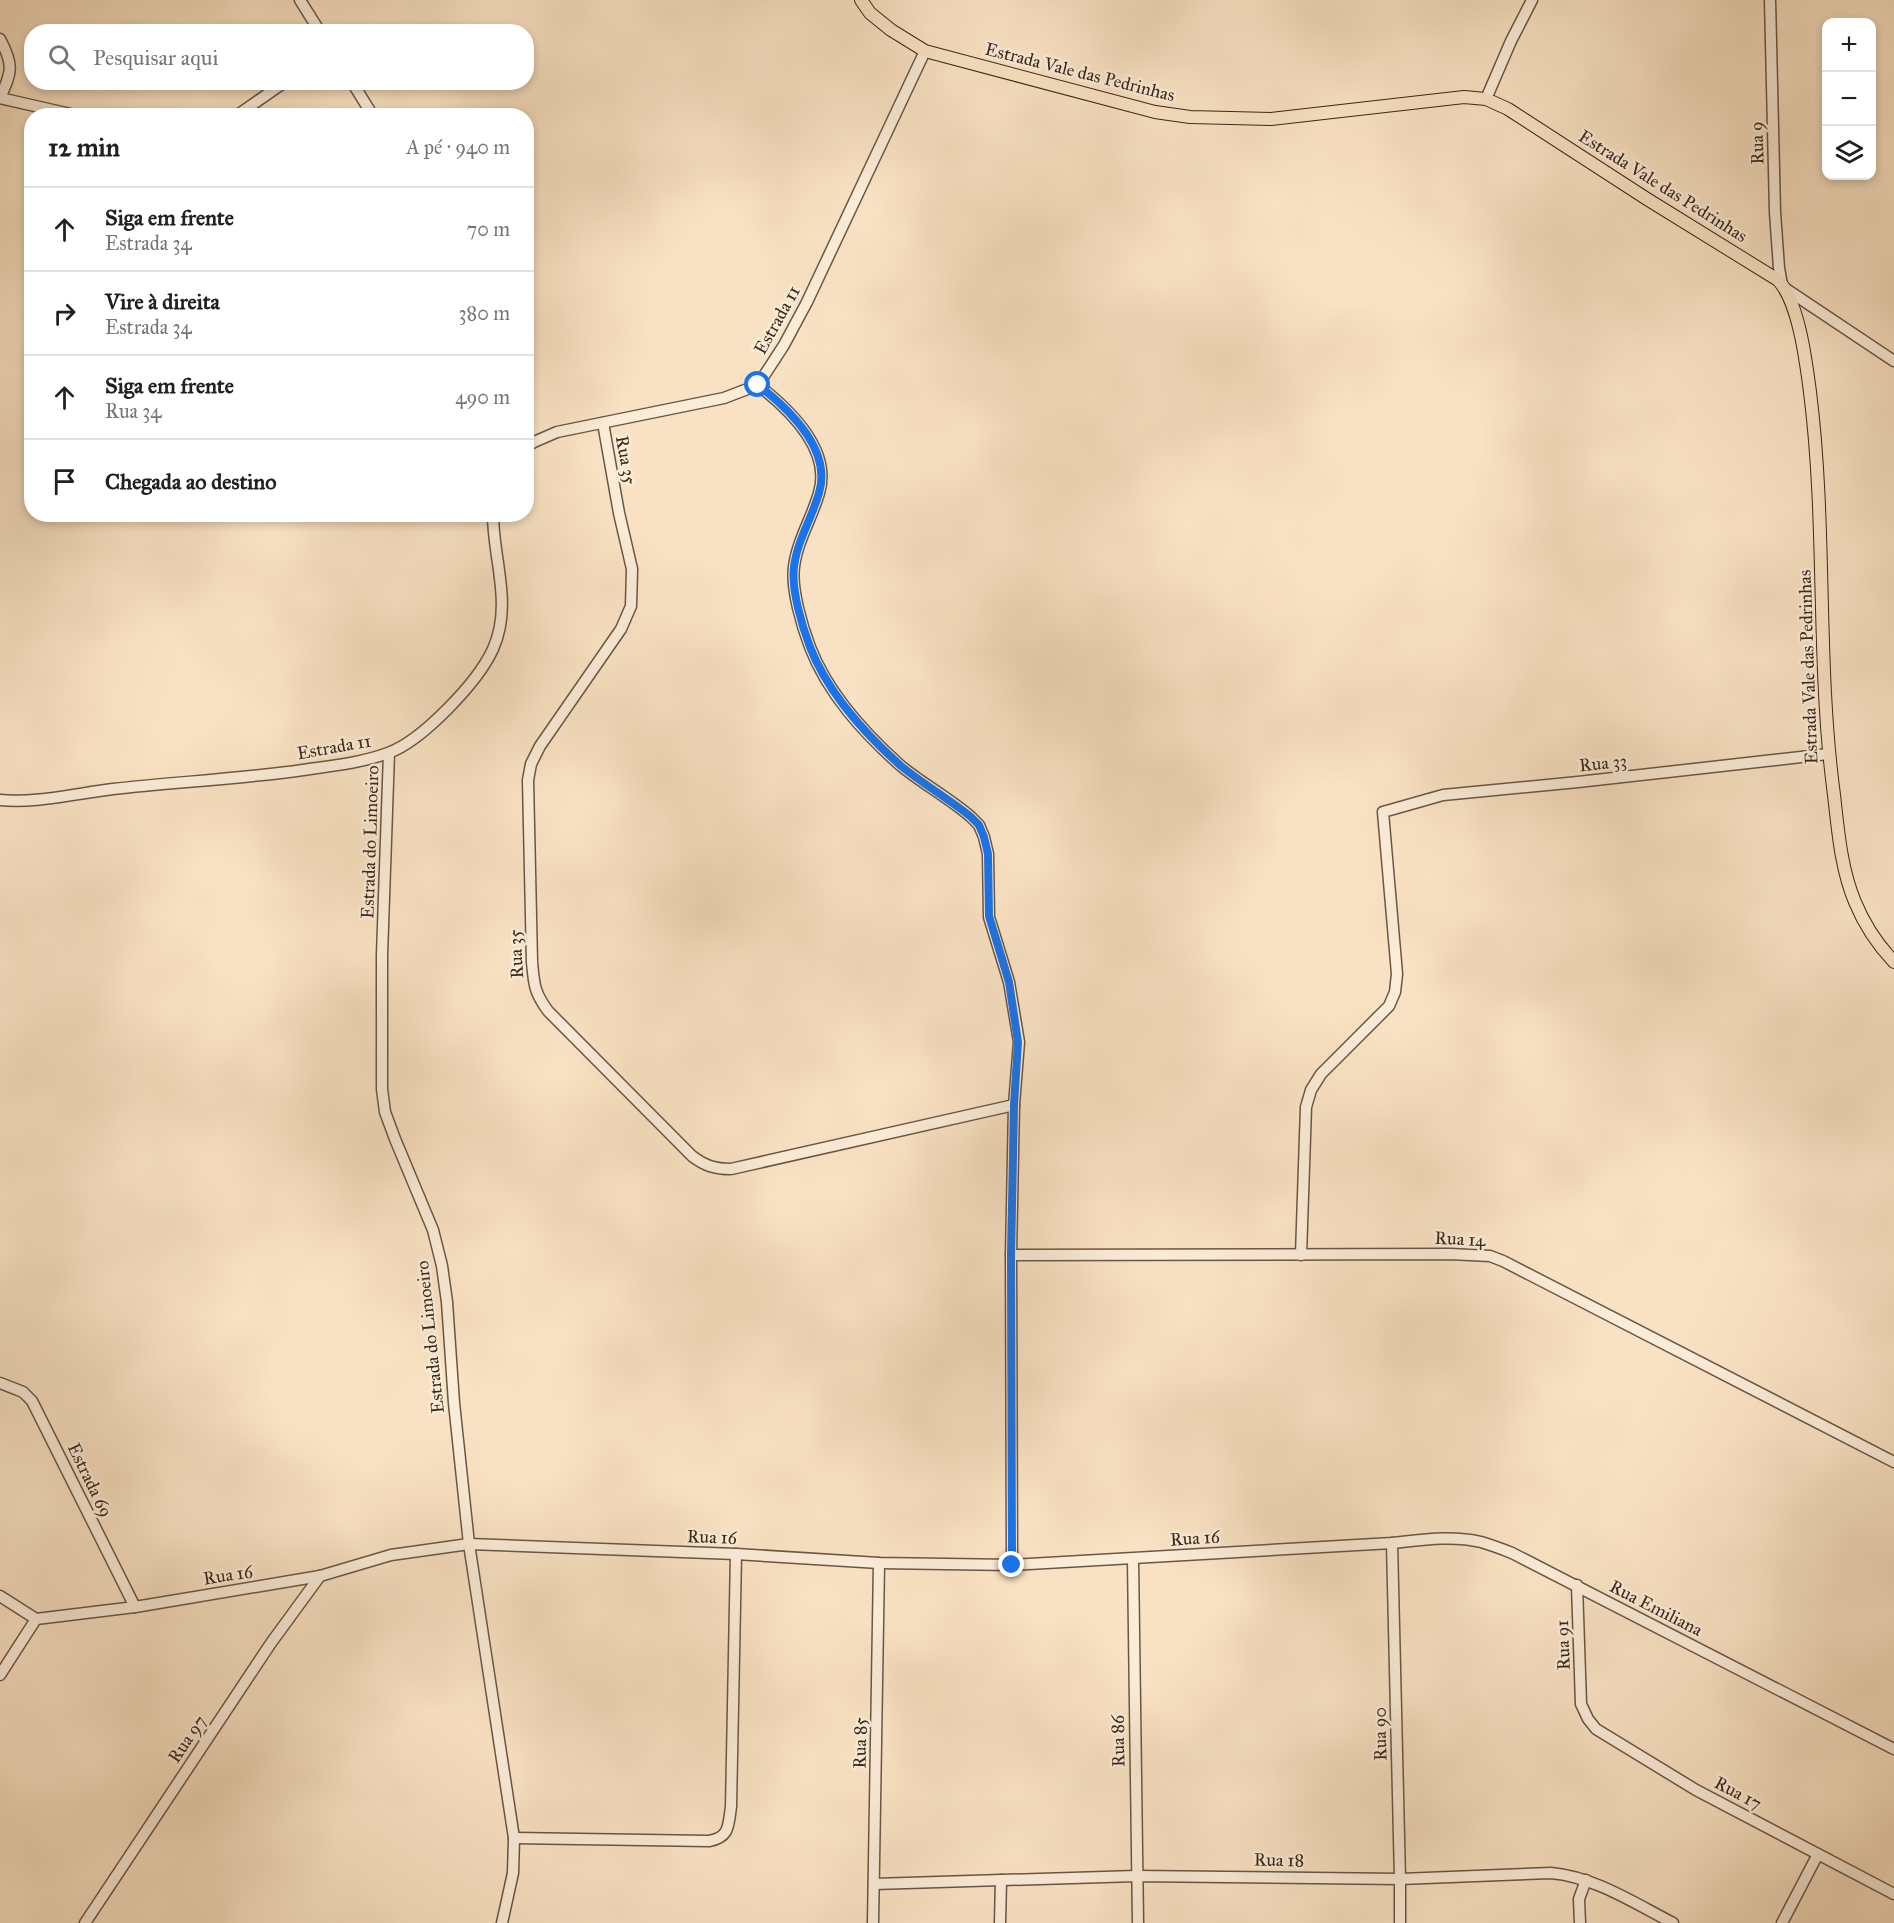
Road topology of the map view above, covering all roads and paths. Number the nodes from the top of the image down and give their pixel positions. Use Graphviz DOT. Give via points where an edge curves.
graph roads {
  1 [pos="300,0"];
  2 [pos="861,0"];
  3 [pos="1532,0"];
  4 [pos="1770,0"];
  5 [pos="315,24"];
  6 [pos="0,39"];
  7 [pos="925,51"];
  8 [pos="273,90"];
  9 [pos="357,90"];
  10 [pos="0,98"];
  11 [pos="1486,99"];
  12 [pos="44,108"];
  13 [pos="248,108"];
  14 [pos="368,108"];
  15 [pos="1784,287"];
  16 [pos="1894,361"];
  17 [pos="758,385"];
  18 [pos="603,423"];
  19 [pos="534,442"];
  20 [pos="494,522"];
  21 [pos="389,753"];
  22 [pos="1828,754"];
  23 [pos="0,800"];
  24 [pos="1894,963"];
  25 [pos="1014,1105"];
  26 [pos="1011,1255"];
  27 [pos="1301,1255"];
  28 [pos="0,1383"];
  29 [pos="1894,1462"];
  30 [pos="1392,1543"];
  31 [pos="469,1544"];
  32 [pos="736,1554"];
  33 [pos="1133,1559"];
  34 [pos="879,1563"];
  35 [pos="1012,1565"];
  36 [pos="320,1576"];
  37 [pos="1577,1585"];
  38 [pos="0,1596"];
  39 [pos="135,1607"];
  40 [pos="36,1619"];
  41 [pos="0,1676"];
  42 [pos="1581,1704"];
  43 [pos="1894,1749"];
  44 [pos="514,1838"];
  45 [pos="1818,1854"];
  46 [pos="1136,1876"];
  47 [pos="1400,1879"];
  48 [pos="1001,1880"];
  49 [pos="1586,1880"];
  50 [pos="874,1884"];
  51 [pos="1894,1894"];
  52 [pos="85,1923"];
  53 [pos="502,1923"];
  54 [pos="873,1923"];
  55 [pos="1000,1923"];
  56 [pos="1138,1923"];
  57 [pos="1400,1923"];
  58 [pos="1580,1923"];
  59 [pos="1673,1923"];
  60 [pos="1782,1923"];
  1 -- 5 [label="street"];
  2 -- 7 [label="main road, Estrada Vale das Pedrinhas" via="891,30"];
  3 -- 11 [label="street"];
  4 -- 15 [label="street, Rua 9" via="1776,223"];
  6 -- 10 [label="street" via="10,67"];
  7 -- 11 [label="main road, Estrada Vale das Pedrinhas" via="1155,112 1190,117 1271,119 1433,99"];
  7 -- 17 [label="street, Estrada 11" via="807,302"];
  8 -- 13 [label="street"];
  9 -- 14 [label="street"];
  10 -- 12 [label="street"];
  11 -- 15 [label="main road, Estrada Vale das Pedrinhas" via="1508,109 1767,272"];
  15 -- 16 [label="street"];
  15 -- 22 [label="main road, Estrada Vale das Pedrinhas" via="1807,366 1816,444"];
  17 -- 18 [label="street" via="724,398"];
  17 -- 25 [label="street" via="796,420 820,460 823,475 819,493 794,568 794,590 820,669 848,712 902,766 979,825 984,837 989,916 1009,982 1017,1030"];
  18 -- 19 [label="street" via="557,432"];
  18 -- 25 [label="street, Rua 35" via="632,569 633,593 621,629 531,764 528,780 532,962 534,989 539,998 692,1156 716,1169 731,1169"];
  20 -- 21 [label="street, Estrada 11" via="503,604 494,648 481,670 432,723"];
  21 -- 23 [label="street, Estrada 11" via="250,777"];
  21 -- 31 [label="street, Estrada do Limoeiro" via="382,1089 394,1139 433,1230 442,1266"];
  22 -- 24 [label="main road, Estrada Vale das Pedrinhas" via="1846,874 1869,929"];
  22 -- 27 [label="street, Rua 33" via="1443,795 1383,812 1397,974 1395,992 1389,1006 1311,1090 1306,1107"];
  25 -- 26 [label="street"];
  26 -- 27 [label="street, Rua 14"];
  26 -- 35 [label="street"];
  27 -- 29 [label="street, Rua 14" via="1490,1256"];
  28 -- 39 [label="street, Estrada 69" via="23,1392 32,1401"];
  30 -- 33 [label="street, Rua 16"];
  30 -- 37 [label="street, Rua Emiliana" via="1434,1539 1480,1542"];
  30 -- 47 [label="street, Rua 90"];
  31 -- 32 [label="street, Rua 16"];
  31 -- 36 [label="street, Rua 16" via="391,1555"];
  31 -- 44 [label="street, Estrada do Limoeiro"];
  32 -- 34 [label="street, Rua 16"];
  32 -- 44 [label="street" via="731,1807 725,1834 709,1841"];
  33 -- 35 [label="street, Rua 16"];
  33 -- 46 [label="street, Rua 86"];
  34 -- 35 [label="street, Rua 16"];
  34 -- 50 [label="street, Rua 85"];
  36 -- 39 [label="street, Rua 16"];
  36 -- 52 [label="street, Rua 97" via="271,1643"];
  37 -- 42 [label="street, Rua 91"];
  37 -- 43 [label="street, Rua Emiliana"];
  38 -- 40 [label="street"];
  39 -- 40 [label="street, Rua 16"];
  40 -- 41 [label="street"];
  42 -- 45 [label="street, Rua 17" via="1596,1729 1609,1738 1696,1790"];
  44 -- 53 [label="street, Estrada do Limoeiro" via="513,1873"];
  45 -- 51 [label="street, Rua 17"];
  45 -- 60 [label="street"];
  46 -- 47 [label="street, Rua 18"];
  46 -- 48 [label="street, Rua 18"];
  46 -- 56 [label="street, Rua 86"];
  47 -- 49 [label="street, Rua 18" via="1551,1873"];
  47 -- 57 [label="street, Rua 90"];
  48 -- 50 [label="street, Rua 18"];
  48 -- 55 [label="street"];
  49 -- 58 [label="street" via="1579,1899"];
  49 -- 59 [label="street, Rua 18"];
  50 -- 54 [label="street, Rua 85"];
}
